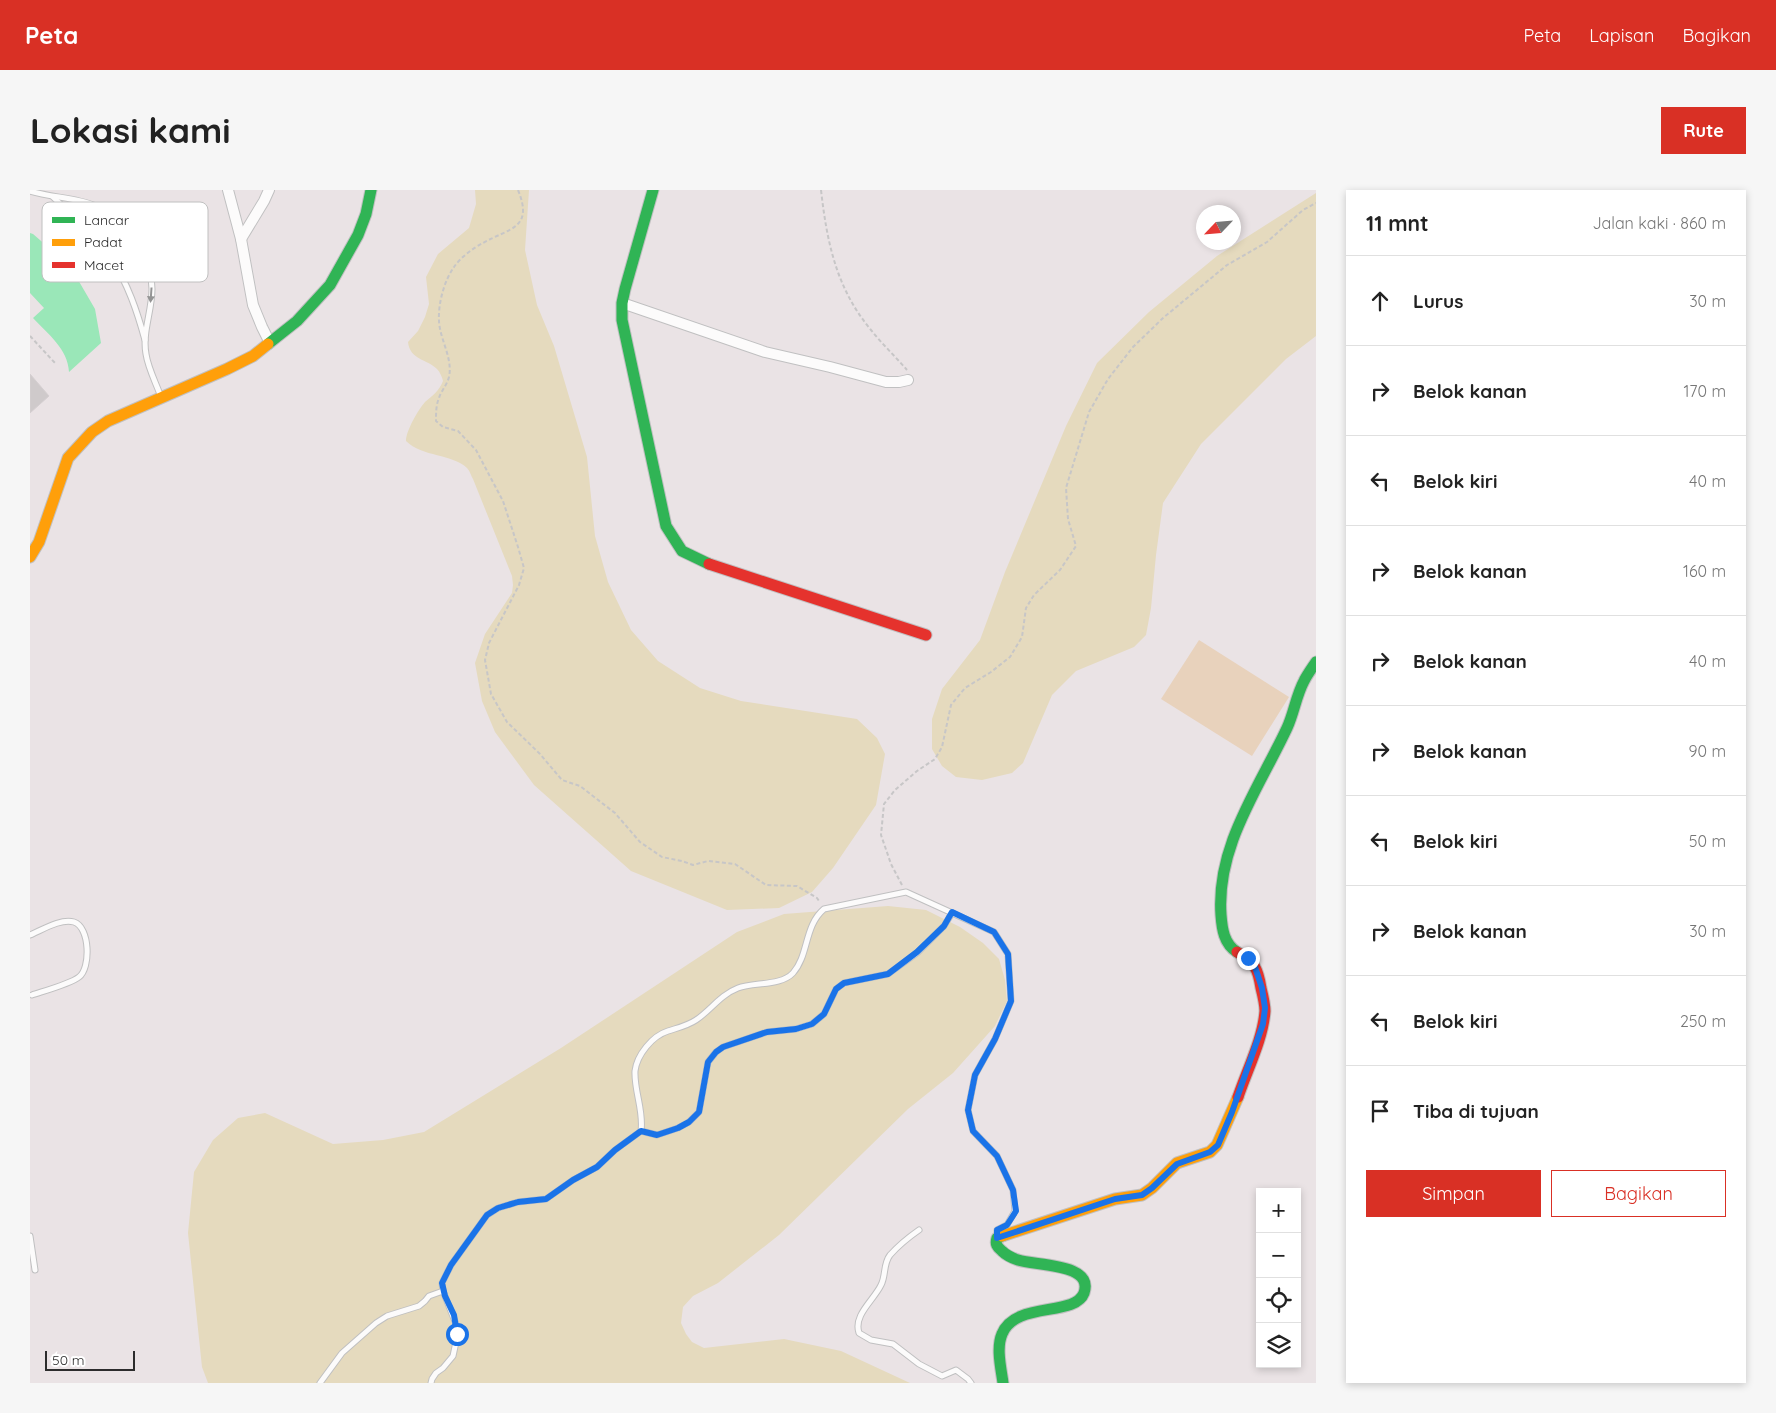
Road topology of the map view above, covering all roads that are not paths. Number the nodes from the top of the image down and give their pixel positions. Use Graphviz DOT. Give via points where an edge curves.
graph roads {
  1 [pos="228,190"];
  2 [pos="269,190"];
  3 [pos="371,190"];
  4 [pos="652,190"];
  5 [pos="30,191"];
  6 [pos="53,197"];
  7 [pos="58,202"];
  8 [pos="81,202"];
  9 [pos="241,239"];
  10 [pos="125,282"];
  11 [pos="150,282"];
  12 [pos="622,303"];
  13 [pos="145,343"];
  14 [pos="270,344"];
  15 [pos="908,380"];
  16 [pos="161,398"];
  17 [pos="34,543"];
  18 [pos="30,557"];
  19 [pos="926,635"];
  20 [pos="1316,662"];
  21 [pos="952,912"];
  22 [pos="30,935"];
  23 [pos="32,995"];
  24 [pos="641,1131"];
  25 [pos="919,1230"];
  26 [pos="30,1236"];
  27 [pos="997,1238"];
  28 [pos="35,1270"];
  29 [pos="443,1291"];
  30 [pos="320,1383"];
  31 [pos="431,1383"];
  32 [pos="971,1383"];
  33 [pos="1003,1383"];
  1 -- 9 [label="street"];
  2 -- 9 [label="street"];
  3 -- 14 [label="street" via="358,235 330,285 297,321"];
  4 -- 12 [label="street"];
  5 -- 6 [label="lane"];
  6 -- 7 [label="lane"];
  6 -- 8 [label="lane, one-way"];
  9 -- 14 [label="street" via="253,305"];
  10 -- 13 [label="lane"];
  11 -- 13 [label="lane, one-way"];
  12 -- 15 [label="street" via="765,352 886,382"];
  12 -- 19 [label="street" via="622,320 666,526 682,551 705,563"];
  13 -- 16 [label="lane" via="146,357"];
  14 -- 16 [label="street" via="227,369"];
  16 -- 17 [label="street" via="108,421 78,446 68,458"];
  17 -- 18 [label="street"];
  20 -- 27 [label="street" via="1303,682 1294,713 1234,834 1224,869 1220,901 1222,930 1226,942 1254,964 1265,1008 1259,1037 1218,1145 1210,1152 1177,1164 1142,1195 1115,1199"];
  21 -- 24 [label="lane" via="944,926 888,974 844,983 836,989 824,1014 812,1024 767,1032 723,1047 708,1062 699,1112 678,1128 657,1135"];
  21 -- 24 [label="lane" via="906,892 824,909 812,924 793,973 785,979 739,988 724,995 696,1020 658,1035 644,1050 635,1070"];
  21 -- 27 [label="lane" via="994,932 1008,954 1011,1001 975,1075 968,1110 973,1131 997,1156 1013,1190 1016,1211 1007,1225 997,1230"];
  22 -- 23 [label="lane" via="64,922 75,923 85,937 87,950 85,971 78,978"];
  24 -- 29 [label="lane" via="597,1167 546,1199 518,1202 487,1215 451,1265 442,1283"];
  25 -- 32 [label="lane" via="887,1261 881,1285 859,1321 859,1333 871,1340 893,1344 935,1374 942,1376 956,1370"];
  26 -- 28 [label="lane"];
  27 -- 33 [label="street" via="997,1246 1008,1258 1073,1271 1083,1278 1086,1286 1084,1296 1077,1302 1028,1313 1006,1326 1000,1346"];
  29 -- 30 [label="lane" via="429,1296 418,1306 376,1323 342,1353"];
  29 -- 31 [label="lane" via="456,1324 456,1342 453,1356"];
}
